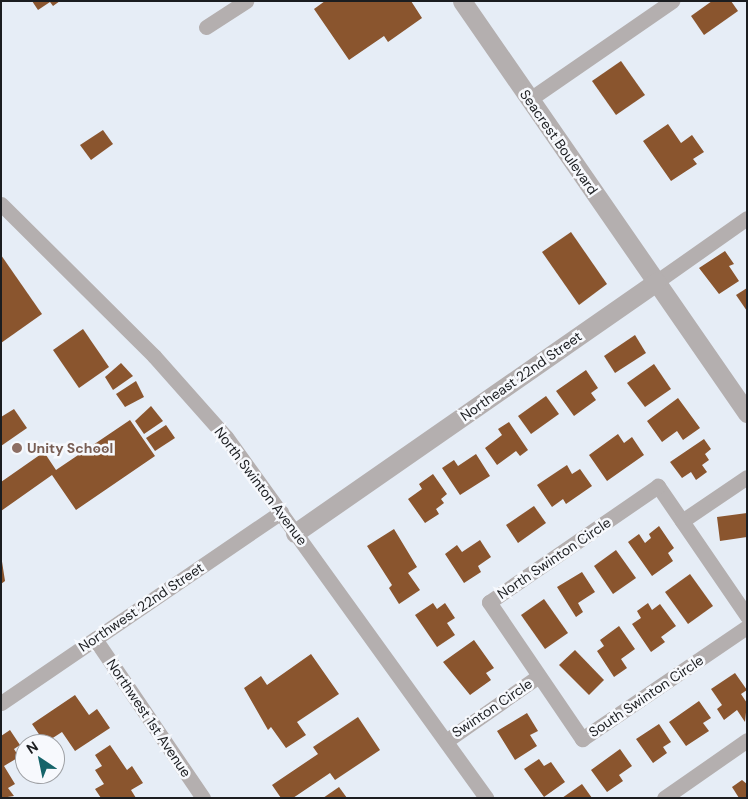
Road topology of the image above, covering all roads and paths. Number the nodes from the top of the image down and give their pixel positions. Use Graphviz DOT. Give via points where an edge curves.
graph roads {
  1 [pos="246,1"];
  2 [pos="462,1"];
  3 [pos="672,1"];
  4 [pos="206,27"];
  5 [pos="530,100"];
  6 [pos="1,204"];
  7 [pos="747,218"];
  8 [pos="656,282"];
  9 [pos="747,413"];
  10 [pos="747,477"];
  11 [pos="281,512"];
  12 [pos="682,521"];
  13 [pos="295,533"];
  14 [pos="747,616"];
  15 [pos="747,627"];
  16 [pos="95,639"];
  17 [pos="539,676"];
  18 [pos="1,703"];
  19 [pos="446,740"];
  20 [pos="747,740"];
  21 [pos="204,798"];
  22 [pos="486,798"];
  23 [pos="664,798"];
  1 -- 4 [label="street"];
  2 -- 5 [label="street, Seacrest Boulevard"];
  3 -- 5 [label="street"];
  5 -- 8 [label="street, Seacrest Boulevard"];
  6 -- 11 [label="street, North Swinton Avenue" via="186,389"];
  7 -- 8 [label="street, Northeast 22nd Street"];
  8 -- 9 [label="street, Seacrest Boulevard"];
  8 -- 13 [label="street, Northeast 22nd Street"];
  10 -- 12 [label="street"];
  11 -- 13 [label="street, North Swinton Avenue"];
  11 -- 16 [label="street, Northwest 22nd Street"];
  12 -- 14 [label="street"];
  12 -- 17 [label="street, North Swinton Circle" via="658,486 489,602"];
  13 -- 19 [label="street, North Swinton Avenue"];
  15 -- 17 [label="street, South Swinton Circle" via="582,739"];
  16 -- 18 [label="street, Northwest 22nd Street"];
  16 -- 21 [label="street, Northwest 1st Avenue"];
  17 -- 19 [label="street, Swinton Circle"];
  19 -- 22 [label="street, North Swinton Avenue"];
  20 -- 23 [label="street"];
}
